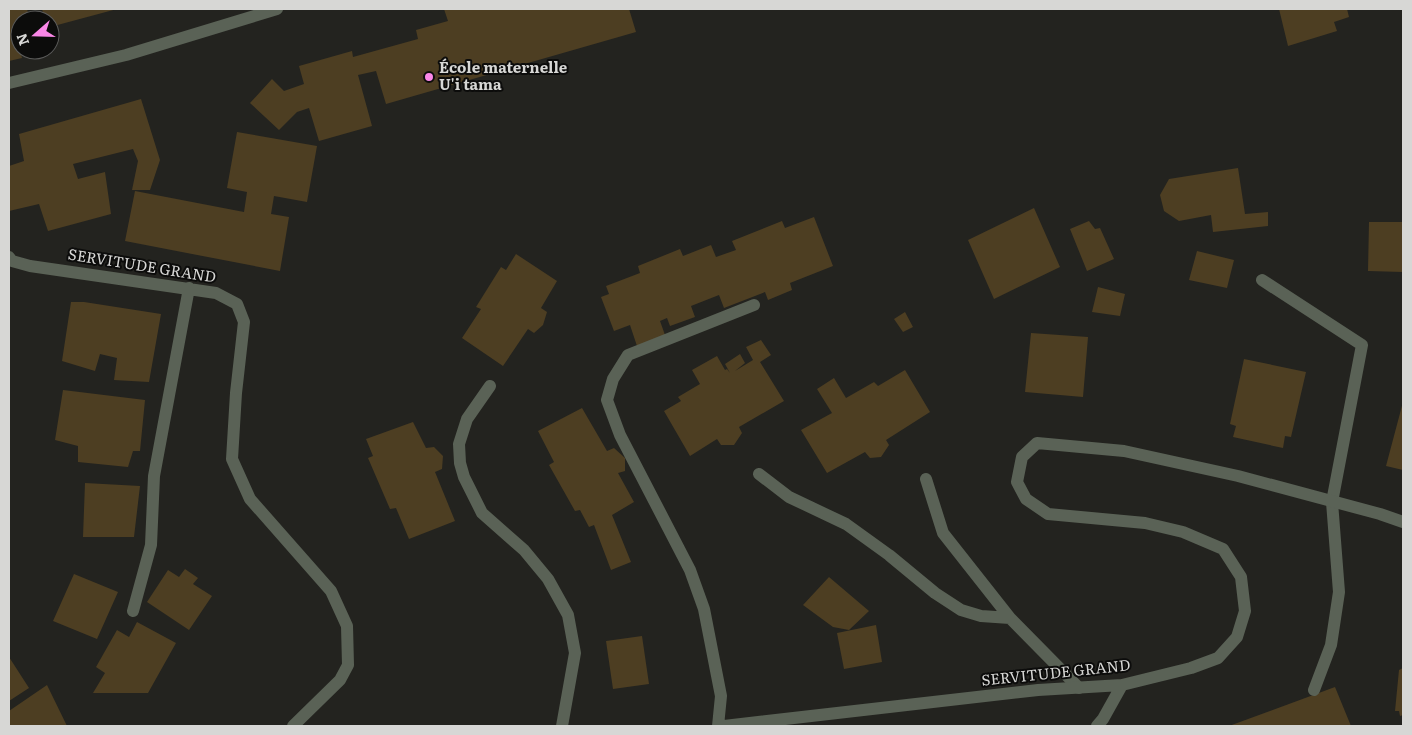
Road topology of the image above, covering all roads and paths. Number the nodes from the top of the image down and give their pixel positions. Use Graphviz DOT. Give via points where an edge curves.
graph roads {
  1 [pos="277,9"];
  2 [pos="9,83"];
  3 [pos="9,258"];
  4 [pos="1262,280"];
  5 [pos="189,288"];
  6 [pos="754,305"];
  7 [pos="490,386"];
  8 [pos="759,474"];
  9 [pos="926,479"];
  10 [pos="1332,502"];
  11 [pos="1403,522"];
  12 [pos="134,611"];
  13 [pos="1010,618"];
  14 [pos="1122,685"];
  15 [pos="1079,688"];
  16 [pos="1314,690"];
  17 [pos="293,726"];
  18 [pos="562,726"];
  19 [pos="718,726"];
  20 [pos="724,726"];
  21 [pos="1097,726"];
  1 -- 2 [label="street" via="126,55"];
  3 -- 5 [label="street, SERVITUDE GRAND" via="30,266"];
  4 -- 10 [label="street" via="1362,345"];
  5 -- 12 [label="street" via="154,476 151,545"];
  5 -- 17 [label="street, SERVITUDE GRAND" via="216,292 237,304 244,322 232,459 250,499 331,591 347,626 348,665 340,680"];
  6 -- 19 [label="street" via="628,355 613,379 607,400 620,435 690,570 704,609 721,696"];
  7 -- 18 [label="street" via="467,419 459,444 460,463 482,513 524,550 548,579 568,615 575,653"];
  8 -- 13 [label="street" via="790,498 846,524 961,610 981,616"];
  9 -- 13 [label="street" via="943,533"];
  10 -- 11 [label="street, SERVITUDE GRAND"];
  10 -- 14 [label="street, SERVITUDE GRAND" via="1238,476 1124,451 1038,443 1022,457 1017,482 1026,499 1043,511 1145,523 1183,532 1222,549 1241,576 1245,611 1237,637 1218,658"];
  10 -- 16 [label="street" via="1339,592 1331,645"];
  13 -- 15 [label="street"];
  14 -- 15 [label="street, SERVITUDE GRAND"];
  14 -- 21 [label="street"];
  15 -- 20 [label="street, SERVITUDE GRAND"];
}
